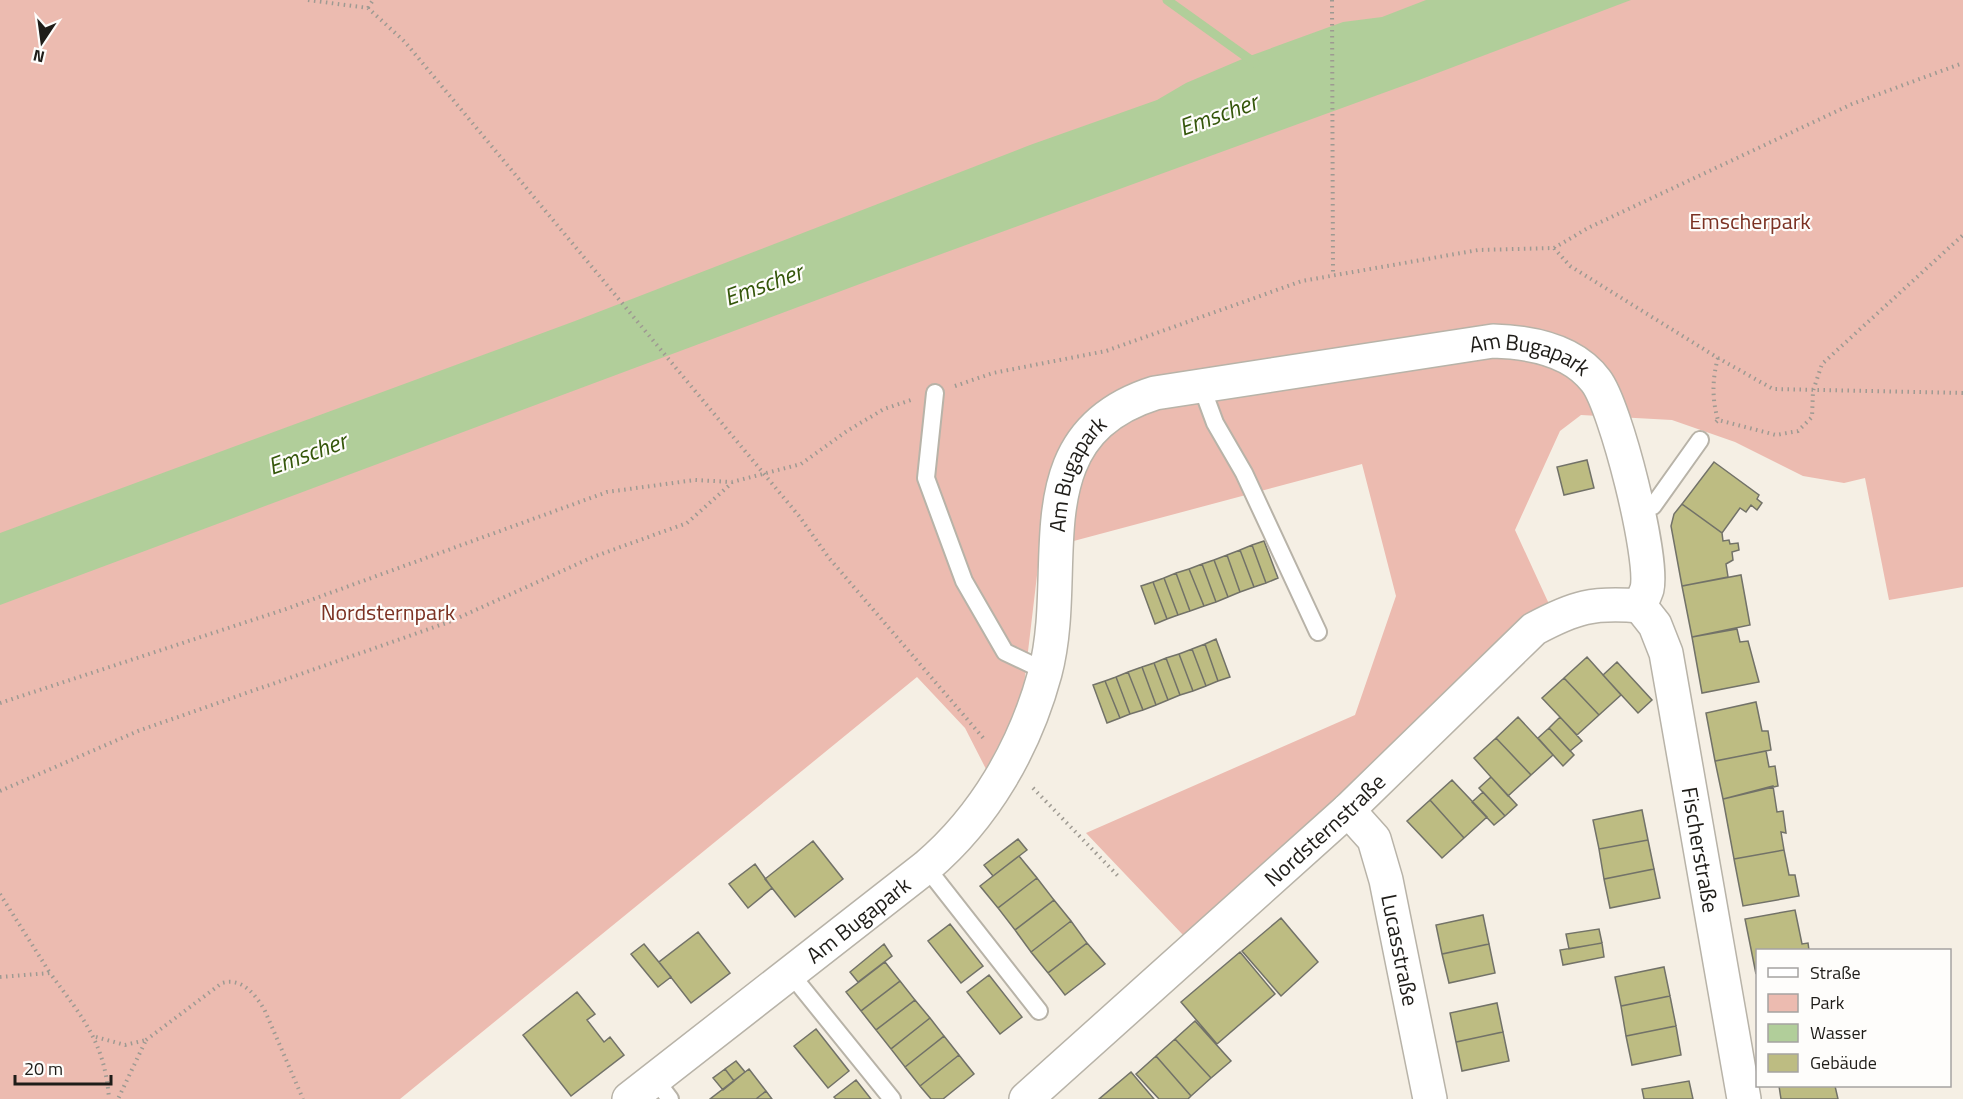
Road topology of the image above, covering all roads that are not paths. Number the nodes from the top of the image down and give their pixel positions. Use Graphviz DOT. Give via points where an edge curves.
graph roads {
  1 [pos="1201,385"];
  2 [pos="935,393"];
  3 [pos="1700,440"];
  4 [pos="1639,508"];
  5 [pos="1640,606"];
  6 [pos="1318,632"];
  7 [pos="1045,671"];
  8 [pos="1348,810"];
  9 [pos="926,867"];
  10 [pos="790,973"];
  11 [pos="1039,1011"];
  12 [pos="662,1089"];
  13 [pos="629,1099"];
  14 [pos="892,1099"];
  15 [pos="1026,1099"];
  16 [pos="1430,1099"];
  17 [pos="1744,1099"];
  1 -- 4 [label="street, Am Bugapark" via="1493,341 1542,347 1581,366 1596,381 1607,401"];
  1 -- 6 [label="lane" via="1215,423 1244,473"];
  1 -- 7 [label="street, Am Bugapark" via="1155,393 1107,414 1069,466 1059,501 1054,616"];
  2 -- 7 [label="lane" via="926,478 964,581 1005,652"];
  3 -- 4 [label="lane" via="1653,506"];
  4 -- 5 [label="street, Am Bugapark" via="1647,588"];
  5 -- 8 [label="street, Nordsternstraße" via="1603,603 1568,611 1534,628"];
  5 -- 17 [label="street, Fischerstraße" via="1655,626 1666,652"];
  7 -- 9 [label="street, Am Bugapark" via="1030,720 1008,766 986,802"];
  8 -- 15 [label="street, Nordsternstraße"];
  8 -- 16 [label="street, Lucasstraße" via="1374,839 1386,880"];
  9 -- 10 [label="street, Am Bugapark"];
  9 -- 11 [label="lane"];
  10 -- 12 [label="street, Am Bugapark"];
  10 -- 14 [label="lane"];
  12 -- 13 [label="street, Am Bugapark"];
}
